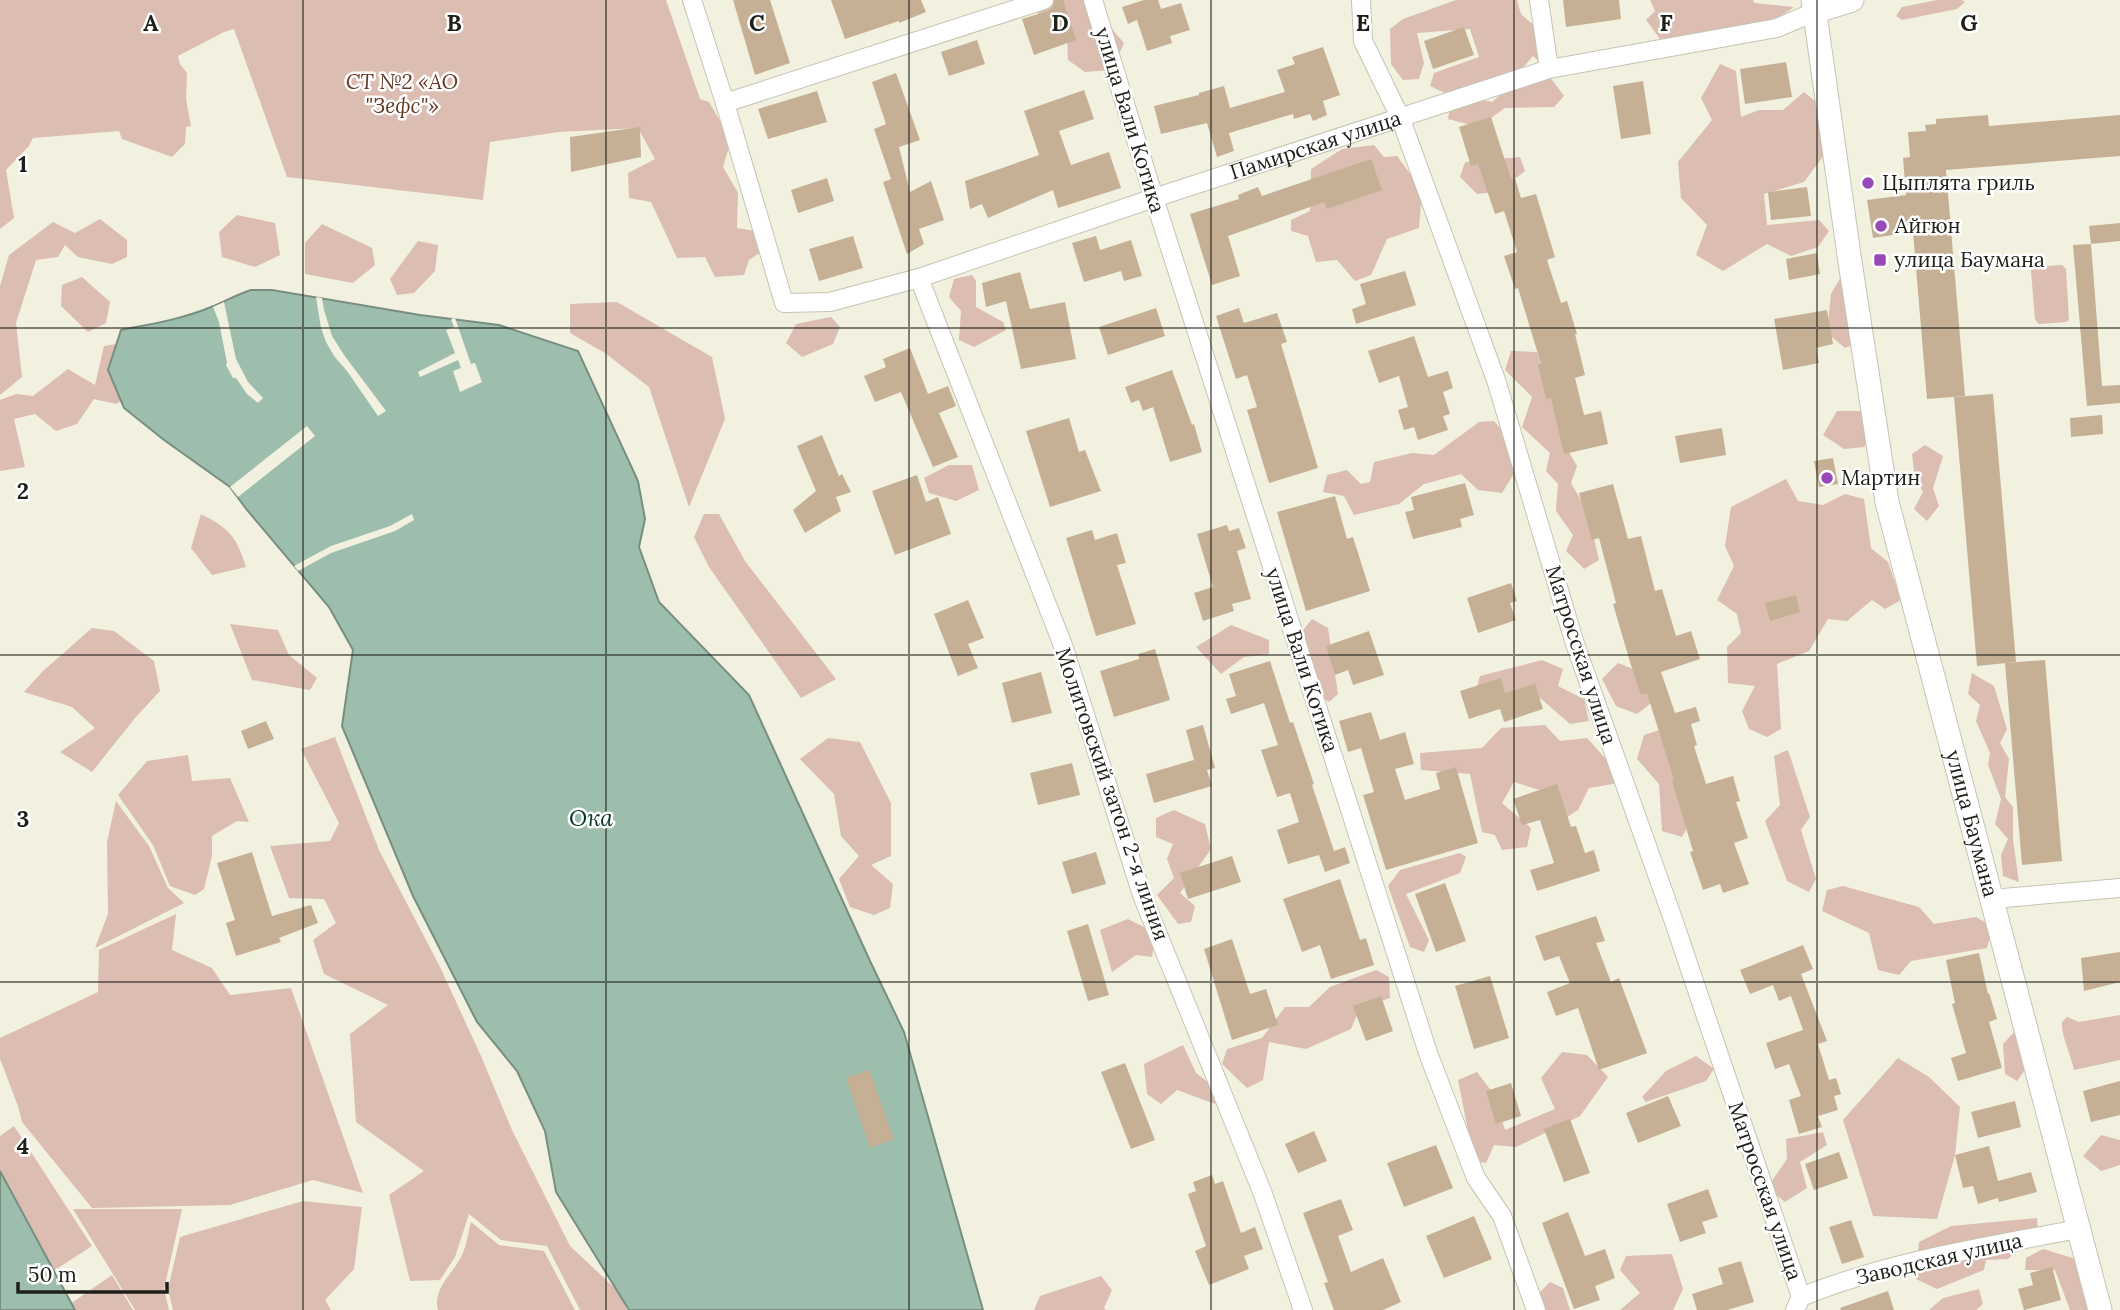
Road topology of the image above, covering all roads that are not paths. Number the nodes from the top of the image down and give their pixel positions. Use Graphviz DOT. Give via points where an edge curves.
graph roads {
  1 [pos="692,0"];
  2 [pos="1044,0"];
  3 [pos="1093,0"];
  4 [pos="1361,0"];
  5 [pos="1539,0"];
  6 [pos="1852,0"];
  7 [pos="1814,6"];
  8 [pos="1549,69"];
  9 [pos="725,103"];
  10 [pos="1400,117"];
  11 [pos="1154,198"];
  12 [pos="919,278"];
  13 [pos="2120,888"];
  14 [pos="1992,899"];
  15 [pos="2078,1229"];
  16 [pos="1798,1303"];
  17 [pos="1303,1310"];
  18 [pos="1536,1310"];
  19 [pos="2100,1310"];
  1 -- 9 [label="street"];
  2 -- 9 [label="street"];
  3 -- 11 [label="street, улица Вали Котика"];
  4 -- 10 [label="street, Матросская улица" via="1363,41"];
  5 -- 8 [label="street"];
  6 -- 7 [label="street, Памирская улица"];
  7 -- 8 [label="street, Памирская улица" via="1777,28"];
  7 -- 14 [label="street, улица Баумана" via="1887,502"];
  8 -- 10 [label="street, Памирская улица"];
  9 -- 12 [label="street, Памирская улица" via="784,303 830,302"];
  10 -- 11 [label="street, Памирская улица"];
  10 -- 16 [label="street, Матросская улица" via="1496,380 1575,644 1673,919"];
  11 -- 12 [label="street, Памирская улица"];
  11 -- 18 [label="street, улица Вали Котика" via="1428,1053 1476,1178 1502,1216"];
  12 -- 17 [label="street, Молитовский затон 2-я линия" via="1064,648 1142,895 1263,1194"];
  13 -- 14 [label="street"];
  14 -- 15 [label="street, улица Баумана"];
  15 -- 16 [label="street, Заводская улица" via="1908,1262 1824,1288"];
  15 -- 19 [label="street, улица Баумана"];
}
